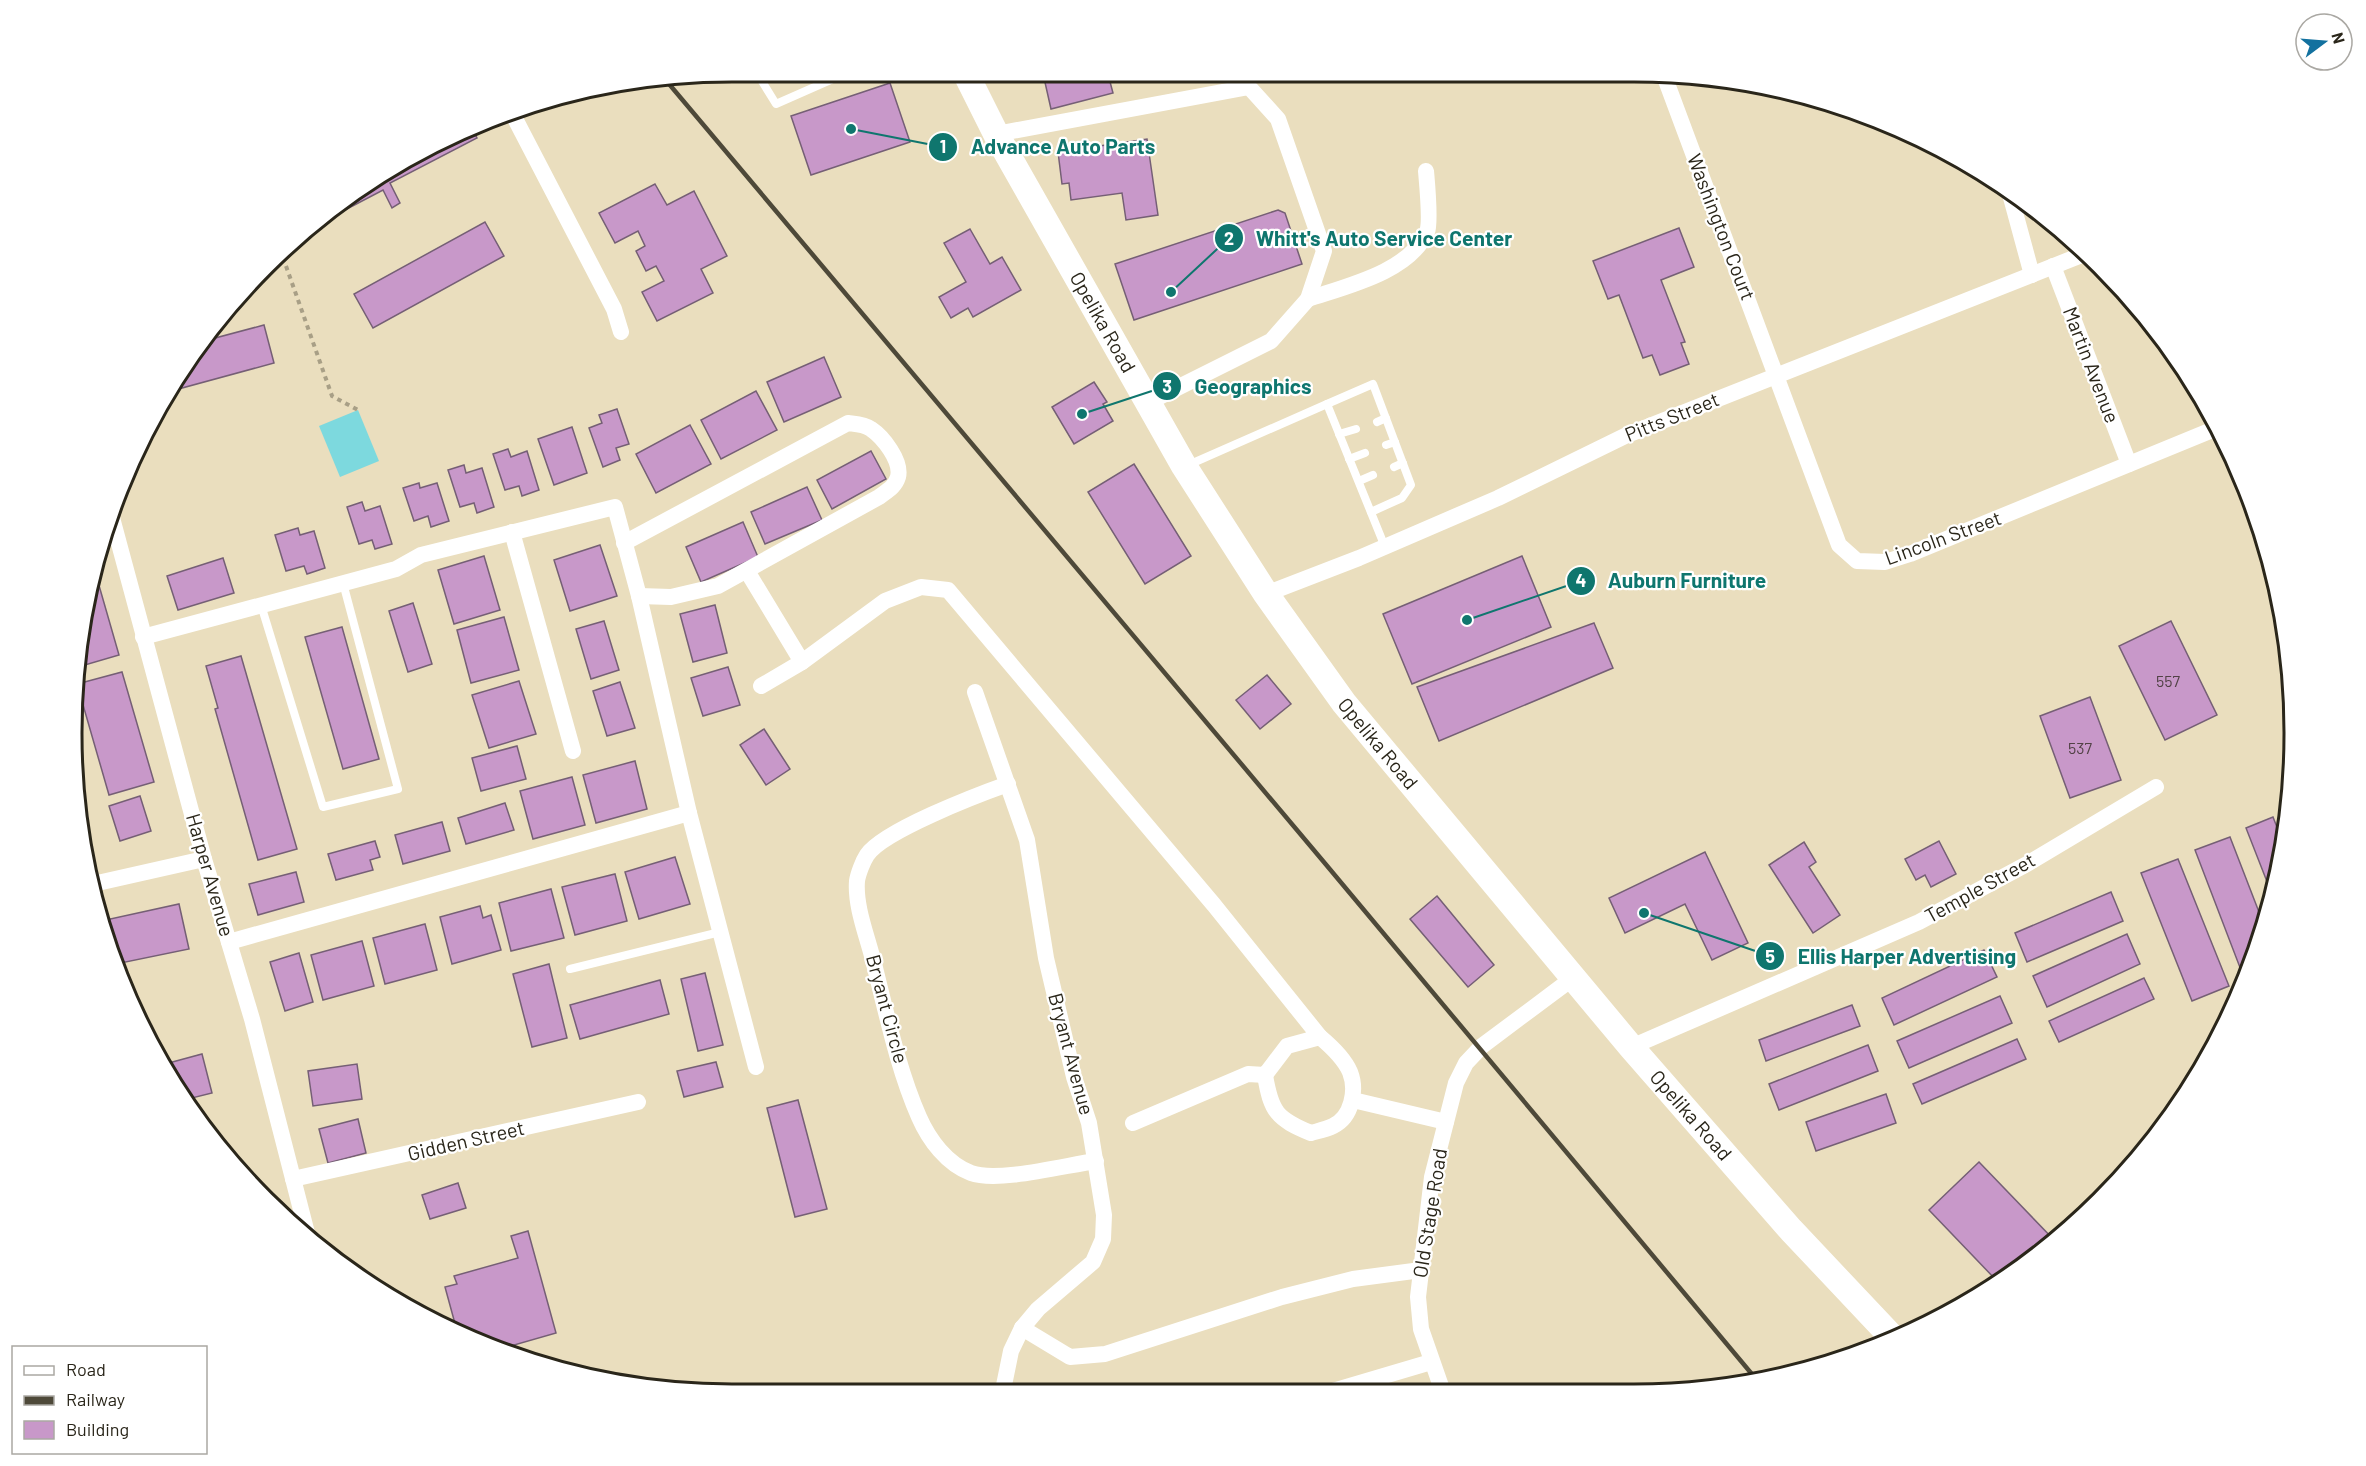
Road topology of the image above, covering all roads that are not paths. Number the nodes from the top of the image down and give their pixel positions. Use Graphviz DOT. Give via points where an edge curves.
graph roads {
  1 [pos="762,82"];
  2 [pos="826,82"];
  3 [pos="970,82"];
  4 [pos="1667,84"];
  5 [pos="516,120"];
  6 [pos="996,134"];
  7 [pos="1426,171"];
  8 [pos="2013,206"];
  9 [pos="2076,257"];
  10 [pos="2053,266"];
  11 [pos="2032,275"];
  12 [pos="1308,299"];
  13 [pos="621,332"];
  14 [pos="1776,375"];
  15 [pos="1149,402"];
  16 [pos="1327,404"];
  17 [pos="1356,429"];
  18 [pos="2209,431"];
  19 [pos="1339,434"];
  20 [pos="1365,453"];
  21 [pos="1349,459"];
  22 [pos="2129,464"];
  23 [pos="1184,466"];
  24 [pos="1373,475"];
  25 [pos="1359,481"];
  26 [pos="1371,512"];
  27 [pos="115,530"];
  28 [pos="512,532"];
  29 [pos="624,543"];
  30 [pos="1385,547"];
  31 [pos="747,571"];
  32 [pos="343,583"];
  33 [pos="1266,594"];
  34 [pos="639,596"];
  35 [pos="261,605"];
  36 [pos="142,637"];
  37 [pos="802,662"];
  38 [pos="762,686"];
  39 [pos="975,692"];
  40 [pos="573,751"];
  41 [pos="1008,784"];
  42 [pos="2156,787"];
  43 [pos="689,813"];
  44 [pos="204,859"];
  45 [pos="101,883"];
  46 [pos="720,932"];
  47 [pos="229,942"];
  48 [pos="570,969"];
  49 [pos="1573,978"];
  50 [pos="1320,1037"];
  51 [pos="1631,1047"];
  52 [pos="756,1067"];
  53 [pos="1265,1075"];
  54 [pos="1353,1100"];
  55 [pos="638,1102"];
  56 [pos="1446,1122"];
  57 [pos="1133,1123"];
  58 [pos="1096,1161"];
  59 [pos="293,1179"];
  60 [pos="304,1222"];
  61 [pos="1421,1270"];
  62 [pos="1022,1329"];
  63 [pos="1887,1332"];
  64 [pos="1431,1362"];
  65 [pos="1003,1384"];
  66 [pos="1357,1384"];
  67 [pos="1440,1384"];
  1 -- 2 [label="lane" via="776,104"];
  3 -- 6 [label="main road, Opelika Road"];
  4 -- 14 [label="street, Washington Court"];
  5 -- 13 [label="street" via="614,309"];
  6 -- 12 [label="street" via="1249,87 1278,119 1324,251"];
  6 -- 15 [label="main road, Opelika Road"];
  7 -- 12 [label="street" via="1428,230 1409,257 1367,279"];
  8 -- 11 [label="street"];
  9 -- 10 [label="street, Pitts Street"];
  10 -- 11 [label="street, Pitts Street"];
  10 -- 22 [label="street, Martin Avenue"];
  11 -- 14 [label="street, Pitts Street"];
  12 -- 15 [label="street" via="1271,341"];
  14 -- 22 [label="street, Lincoln Street" via="1839,545 1857,561 1885,562 1910,554"];
  14 -- 30 [label="street, Pitts Street" via="1627,435"];
  15 -- 23 [label="main road, Opelika Road"];
  16 -- 19 [label="lane"];
  16 -- 23 [label="lane"];
  16 -- 26 [label="lane" via="1373,384 1390,444 1411,485 1402,498"];
  17 -- 19 [label="lane"];
  18 -- 22 [label="street, Lincoln Street"];
  19 -- 21 [label="lane"];
  20 -- 21 [label="lane"];
  21 -- 25 [label="lane"];
  23 -- 33 [label="main road, Opelika Road"];
  24 -- 25 [label="lane"];
  25 -- 26 [label="lane"];
  26 -- 30 [label="lane"];
  27 -- 36 [label="street, Harper Avenue"];
  28 -- 29 [label="street" via="615,507"];
  28 -- 32 [label="street" via="421,555 396,569"];
  28 -- 40 [label="street"];
  29 -- 31 [label="street" via="848,423 872,429 896,460 898,475 892,488"];
  29 -- 34 [label="street"];
  30 -- 33 [label="street, Pitts Street"];
  31 -- 34 [label="street" via="718,586 670,597"];
  31 -- 37 [label="street"];
  32 -- 35 [label="street"];
  32 -- 35 [label="lane" via="398,789 323,807"];
  33 -- 49 [label="main road, Opelika Road" via="1344,703"];
  34 -- 43 [label="street"];
  35 -- 36 [label="street"];
  36 -- 44 [label="street, Harper Avenue"];
  37 -- 38 [label="street"];
  37 -- 50 [label="street" via="885,601 921,587 948,590"];
  39 -- 41 [label="street, Bryant Avenue"];
  41 -- 58 [label="street, Bryant Avenue" via="1028,840 1046,958"];
  41 -- 58 [label="street, Bryant Circle" via="951,805 873,849 857,880 860,906 896,1049 916,1108 947,1159 971,1173 996,1176"];
  42 -- 51 [label="street, Temple Street" via="2027,864 1919,922"];
  43 -- 46 [label="street"];
  43 -- 47 [label="street"];
  44 -- 45 [label="street"];
  44 -- 47 [label="street, Harper Avenue"];
  46 -- 48 [label="lane"];
  46 -- 52 [label="street"];
  47 -- 59 [label="street, Harper Avenue"];
  49 -- 51 [label="main road, Opelika Road"];
  49 -- 56 [label="street, Old Stage Road" via="1482,1046 1466,1063 1456,1083"];
  50 -- 53 [label="street" via="1287,1046"];
  50 -- 54 [label="street" via="1336,1050 1350,1073"];
  51 -- 63 [label="main road, Opelika Road" via="1791,1230"];
  53 -- 54 [label="street" via="1275,1109 1287,1123 1311,1133 1335,1125"];
  53 -- 57 [label="street" via="1248,1074"];
  54 -- 56 [label="street"];
  55 -- 59 [label="street, Gidden Street"];
  56 -- 61 [label="street, Old Stage Road" via="1432,1177"];
  58 -- 62 [label="street, Bryant Avenue" via="1104,1215 1103,1239 1093,1262 1038,1309"];
  59 -- 60 [label="street, Harper Avenue"];
  61 -- 62 [label="street" via="1353,1279 1282,1297 1105,1354 1070,1357"];
  61 -- 64 [label="street, Old Stage Road" via="1420,1329"];
  62 -- 65 [label="street, Bryant Avenue" via="1011,1351"];
  64 -- 66 [label="street"];
  64 -- 67 [label="street, Old Stage Road"];
}
